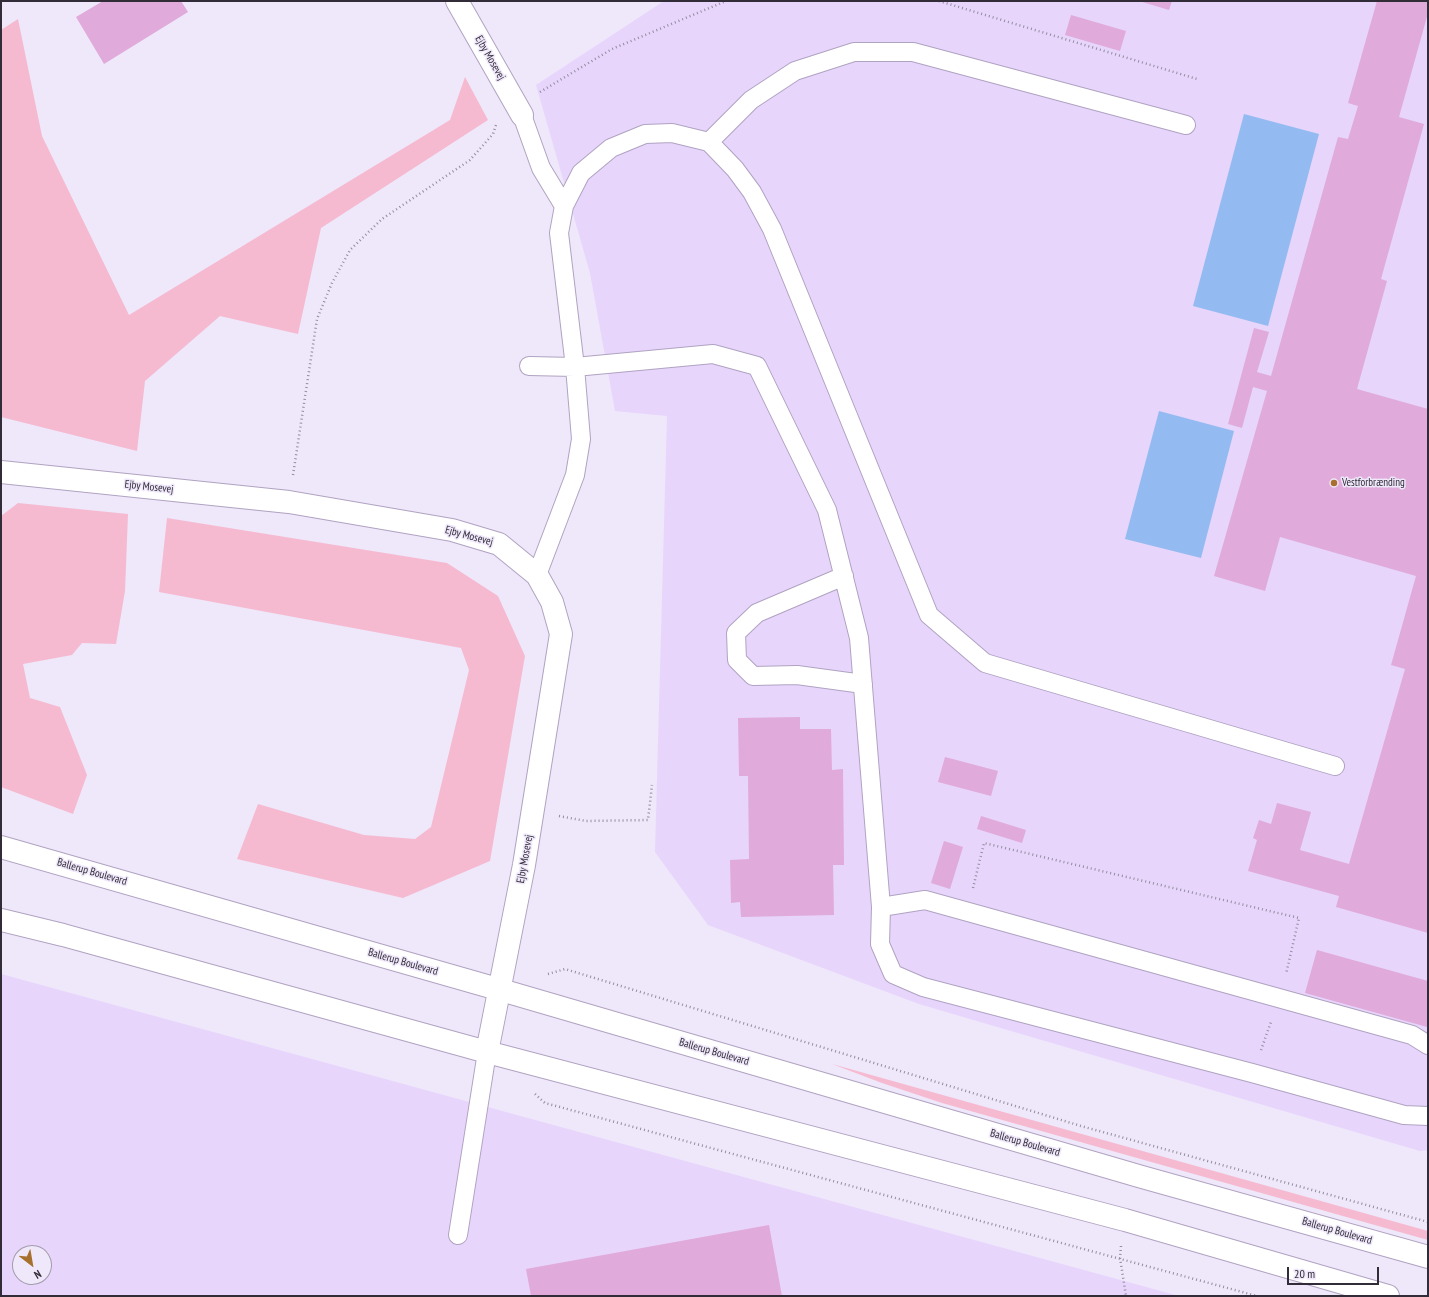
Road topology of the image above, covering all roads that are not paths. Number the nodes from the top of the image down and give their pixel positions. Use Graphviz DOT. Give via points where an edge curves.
graph roads {
  1 [pos="457,1"];
  2 [pos="515,103"];
  3 [pos="1186,125"];
  4 [pos="709,142"];
  5 [pos="564,206"];
  6 [pos="529,366"];
  7 [pos="575,367"];
  8 [pos="1,472"];
  9 [pos="537,575"];
  10 [pos="844,576"];
  11 [pos="863,684"];
  12 [pos="1334,766"];
  13 [pos="1,847"];
  14 [pos="881,907"];
  15 [pos="1,920"];
  16 [pos="501,990"];
  17 [pos="1428,1045"];
  18 [pos="487,1052"];
  19 [pos="1428,1116"];
  20 [pos="458,1235"];
  21 [pos="1428,1257"];
  22 [pos="1388,1296"];
  1 -- 2 [label="street, Ejby Mosevej"];
  2 -- 5 [label="lane" via="541,168"];
  3 -- 4 [label="lane" via="914,52 854,52 795,71 751,100"];
  4 -- 5 [label="lane" via="672,133 645,134 611,148 581,173"];
  4 -- 12 [label="lane" via="752,192 772,229 930,615 985,663"];
  5 -- 7 [label="lane" via="559,233"];
  6 -- 7 [label="lane"];
  7 -- 9 [label="lane" via="581,439 575,475"];
  7 -- 10 [label="lane" via="713,354 757,366 827,510"];
  8 -- 9 [label="street, Ejby Mosevej" via="289,502 452,530 499,544"];
  9 -- 16 [label="street, Ejby Mosevej" via="552,602 561,634"];
  10 -- 11 [label="lane" via="859,638"];
  10 -- 11 [label="lane" via="757,613 736,633 737,660 754,676 797,675"];
  11 -- 14 [label="lane"];
  13 -- 16 [label="street, Ballerup Boulevard"];
  14 -- 17 [label="lane" via="925,900 1412,1035"];
  14 -- 19 [label="lane" via="880,944 893,974 923,987 1404,1115"];
  15 -- 18 [label="street" via="64,935"];
  16 -- 18 [label="street, Ejby Mosevej"];
  16 -- 21 [label="street, Ballerup Boulevard" via="1142,1177"];
  18 -- 20 [label="lane"];
  18 -- 22 [label="street" via="1125,1220"];
}
